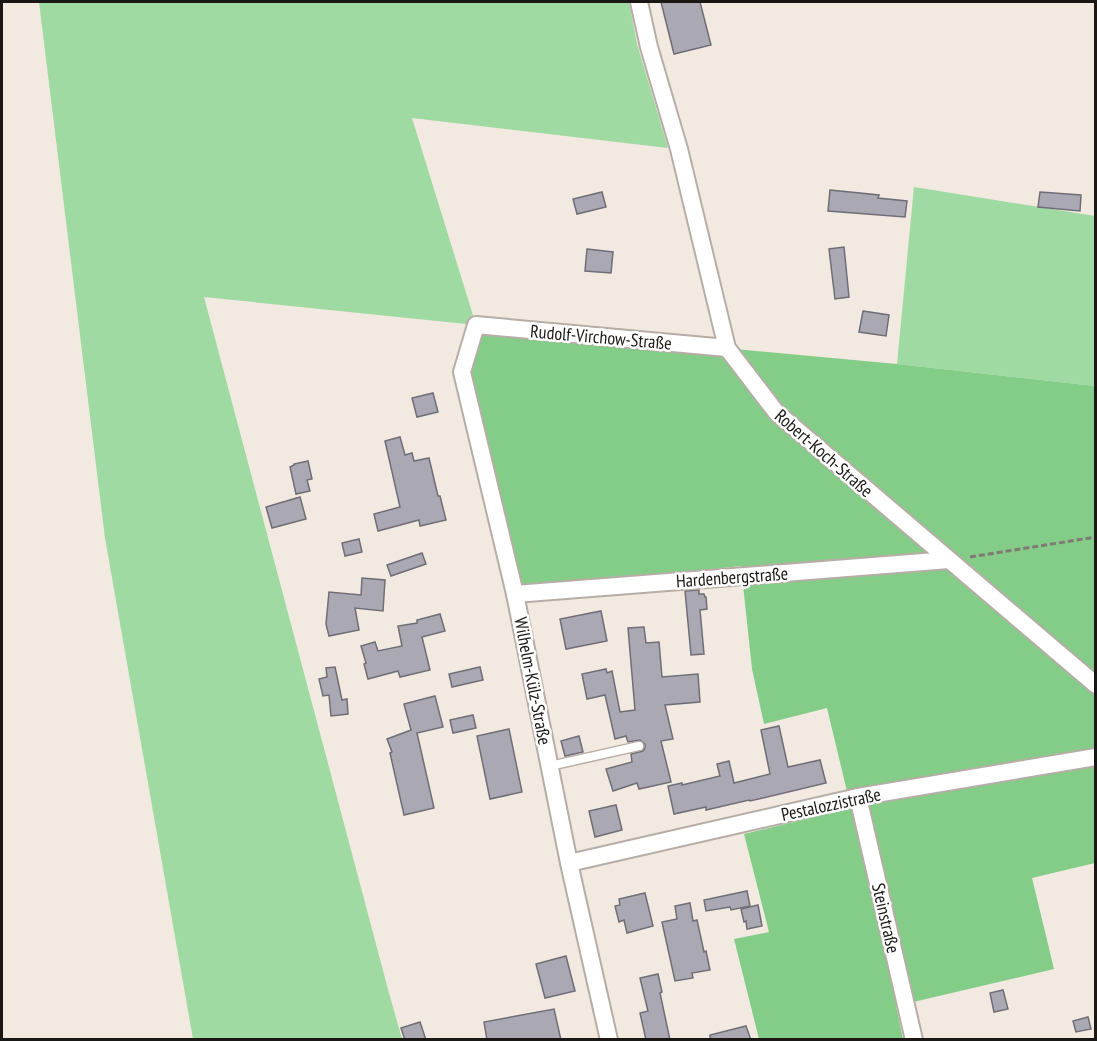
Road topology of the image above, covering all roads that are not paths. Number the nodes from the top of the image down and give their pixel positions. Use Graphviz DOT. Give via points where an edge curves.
graph roads {
  1 [pos="639,2"];
  2 [pos="476,325"];
  3 [pos="727,348"];
  4 [pos="949,560"];
  5 [pos="515,594"];
  6 [pos="1095,685"];
  7 [pos="639,746"];
  8 [pos="1095,758"];
  9 [pos="550,766"];
  10 [pos="858,797"];
  11 [pos="569,863"];
  12 [pos="609,1040"];
  13 [pos="914,1040"];
  1 -- 3 [label="street, Robert-Koch-Straße"];
  2 -- 3 [label="street, Rudolf-Virchow-Straße"];
  2 -- 5 [label="street, Wilhelm-Külz-Straße" via="462,372"];
  3 -- 4 [label="street, Robert-Koch-Straße" via="776,412"];
  4 -- 5 [label="street, Hardenbergstraße"];
  4 -- 6 [label="street, Robert-Koch-Straße"];
  5 -- 9 [label="street, Wilhelm-Külz-Straße"];
  7 -- 9 [label="lane"];
  8 -- 10 [label="street, Pestalozzistraße"];
  9 -- 11 [label="street, Wilhelm-Külz-Straße"];
  10 -- 11 [label="street, Pestalozzistraße"];
  10 -- 13 [label="street, Steinstraße"];
  11 -- 12 [label="street, Wilhelm-Külz-Straße"];
}
